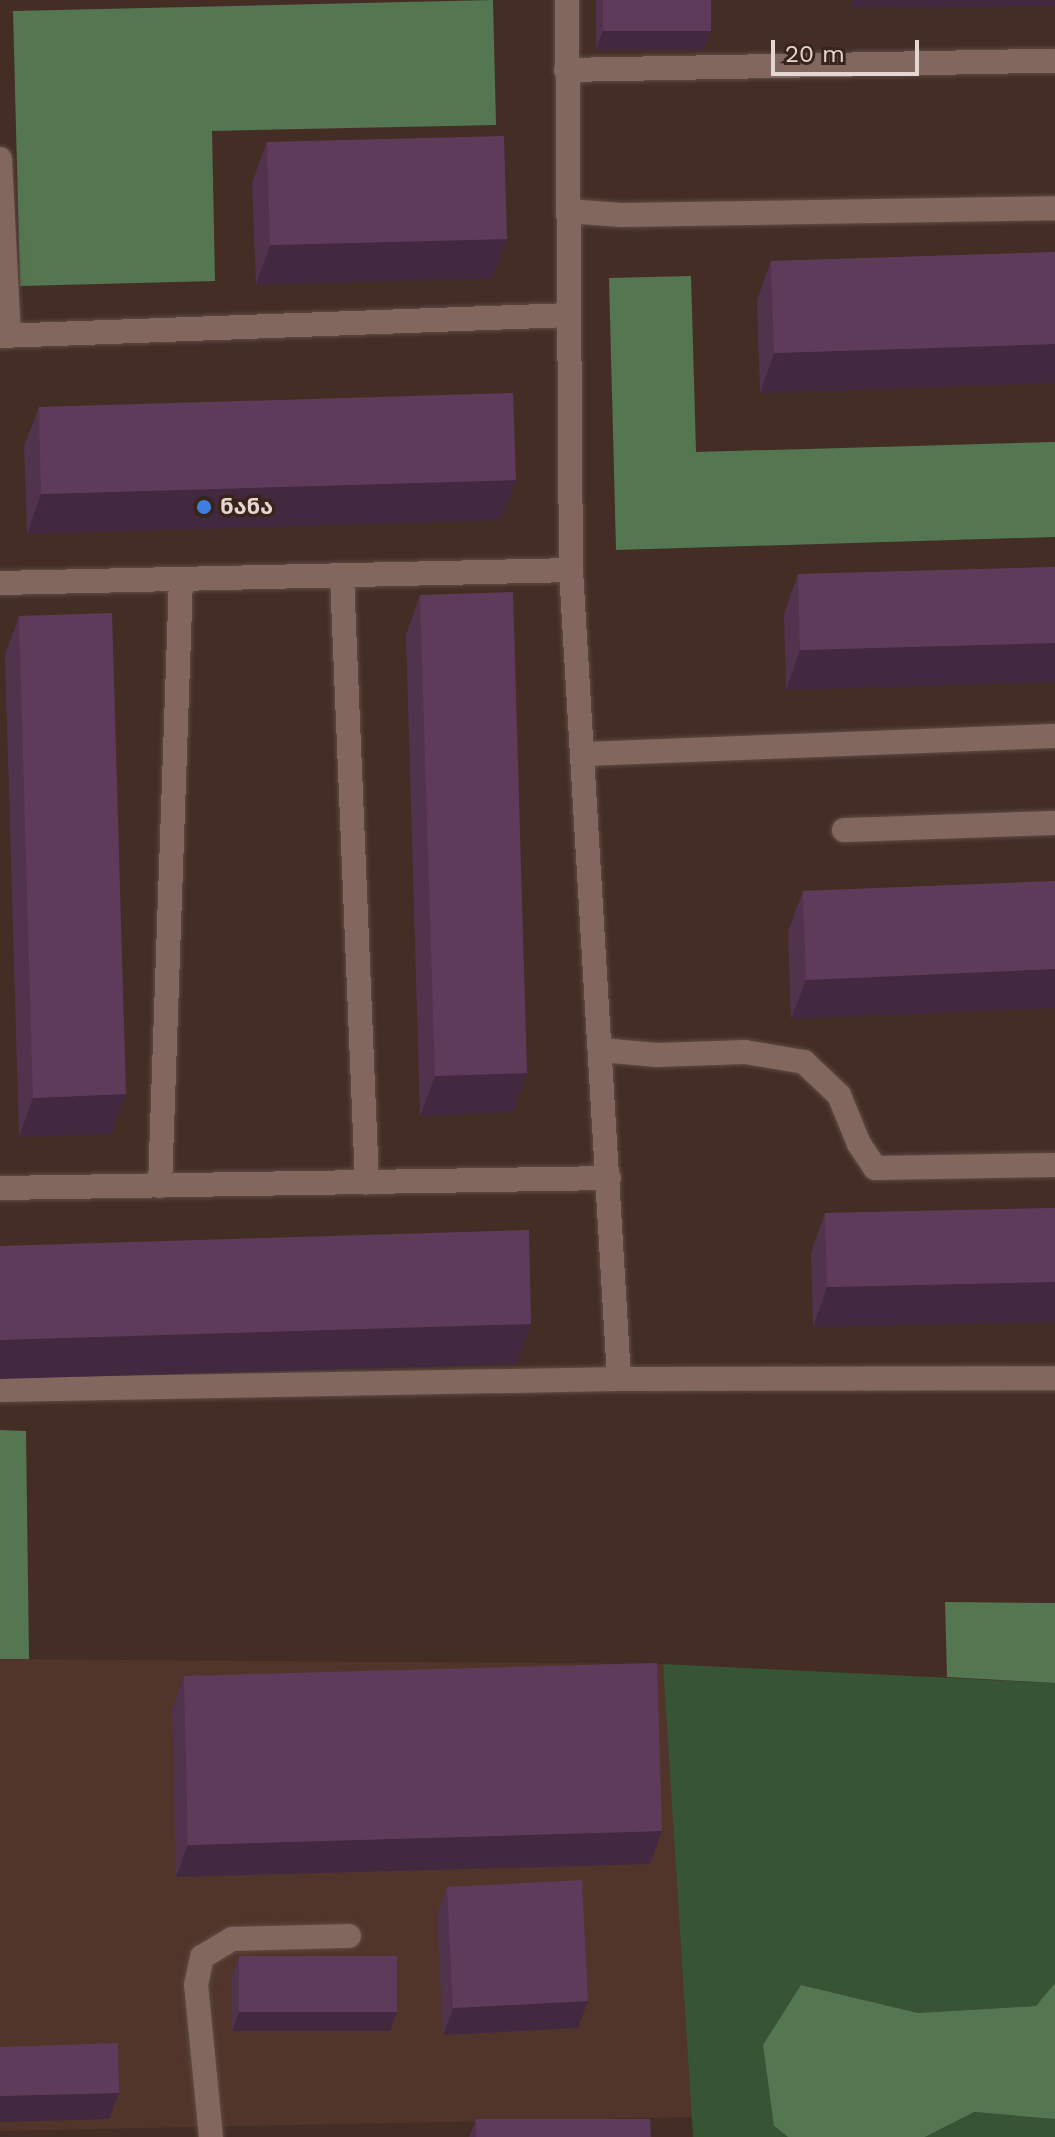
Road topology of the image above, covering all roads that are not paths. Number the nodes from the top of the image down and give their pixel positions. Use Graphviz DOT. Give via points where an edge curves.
graph roads {
  1 [pos="567,0"];
  2 [pos="1055,61"];
  3 [pos="566,70"];
  4 [pos="0,159"];
  5 [pos="1055,208"];
  6 [pos="568,211"];
  7 [pos="569,315"];
  8 [pos="4,336"];
  9 [pos="571,570"];
  10 [pos="342,576"];
  11 [pos="181,579"];
  12 [pos="0,583"];
  13 [pos="1055,736"];
  14 [pos="584,754"];
  15 [pos="1055,823"];
  16 [pos="844,830"];
  17 [pos="601,1050"];
  18 [pos="1055,1165"];
  19 [pos="609,1178"];
  20 [pos="367,1182"];
  21 [pos="160,1186"];
  22 [pos="0,1188"];
  23 [pos="1055,1378"];
  24 [pos="619,1379"];
  25 [pos="0,1390"];
  26 [pos="349,1936"];
  27 [pos="211,2137"];
  1 -- 3 [label="lane"];
  2 -- 3 [label="lane"];
  3 -- 6 [label="lane"];
  4 -- 8 [label="lane"];
  5 -- 6 [label="lane" via="621,215"];
  6 -- 7 [label="lane"];
  7 -- 8 [label="lane"];
  7 -- 9 [label="lane"];
  9 -- 10 [label="lane"];
  9 -- 14 [label="lane"];
  10 -- 11 [label="lane"];
  10 -- 20 [label="lane"];
  11 -- 12 [label="lane"];
  11 -- 21 [label="lane"];
  13 -- 14 [label="lane"];
  14 -- 17 [label="lane"];
  15 -- 16 [label="lane"];
  17 -- 18 [label="lane" via="657,1055 745,1052 804,1062 839,1095 875,1168"];
  17 -- 19 [label="lane"];
  19 -- 20 [label="lane"];
  19 -- 24 [label="lane"];
  20 -- 21 [label="lane"];
  21 -- 22 [label="lane"];
  23 -- 24 [label="lane"];
  24 -- 25 [label="lane"];
  26 -- 27 [label="lane" via="232,1939 202,1957 196,1985"];
}
